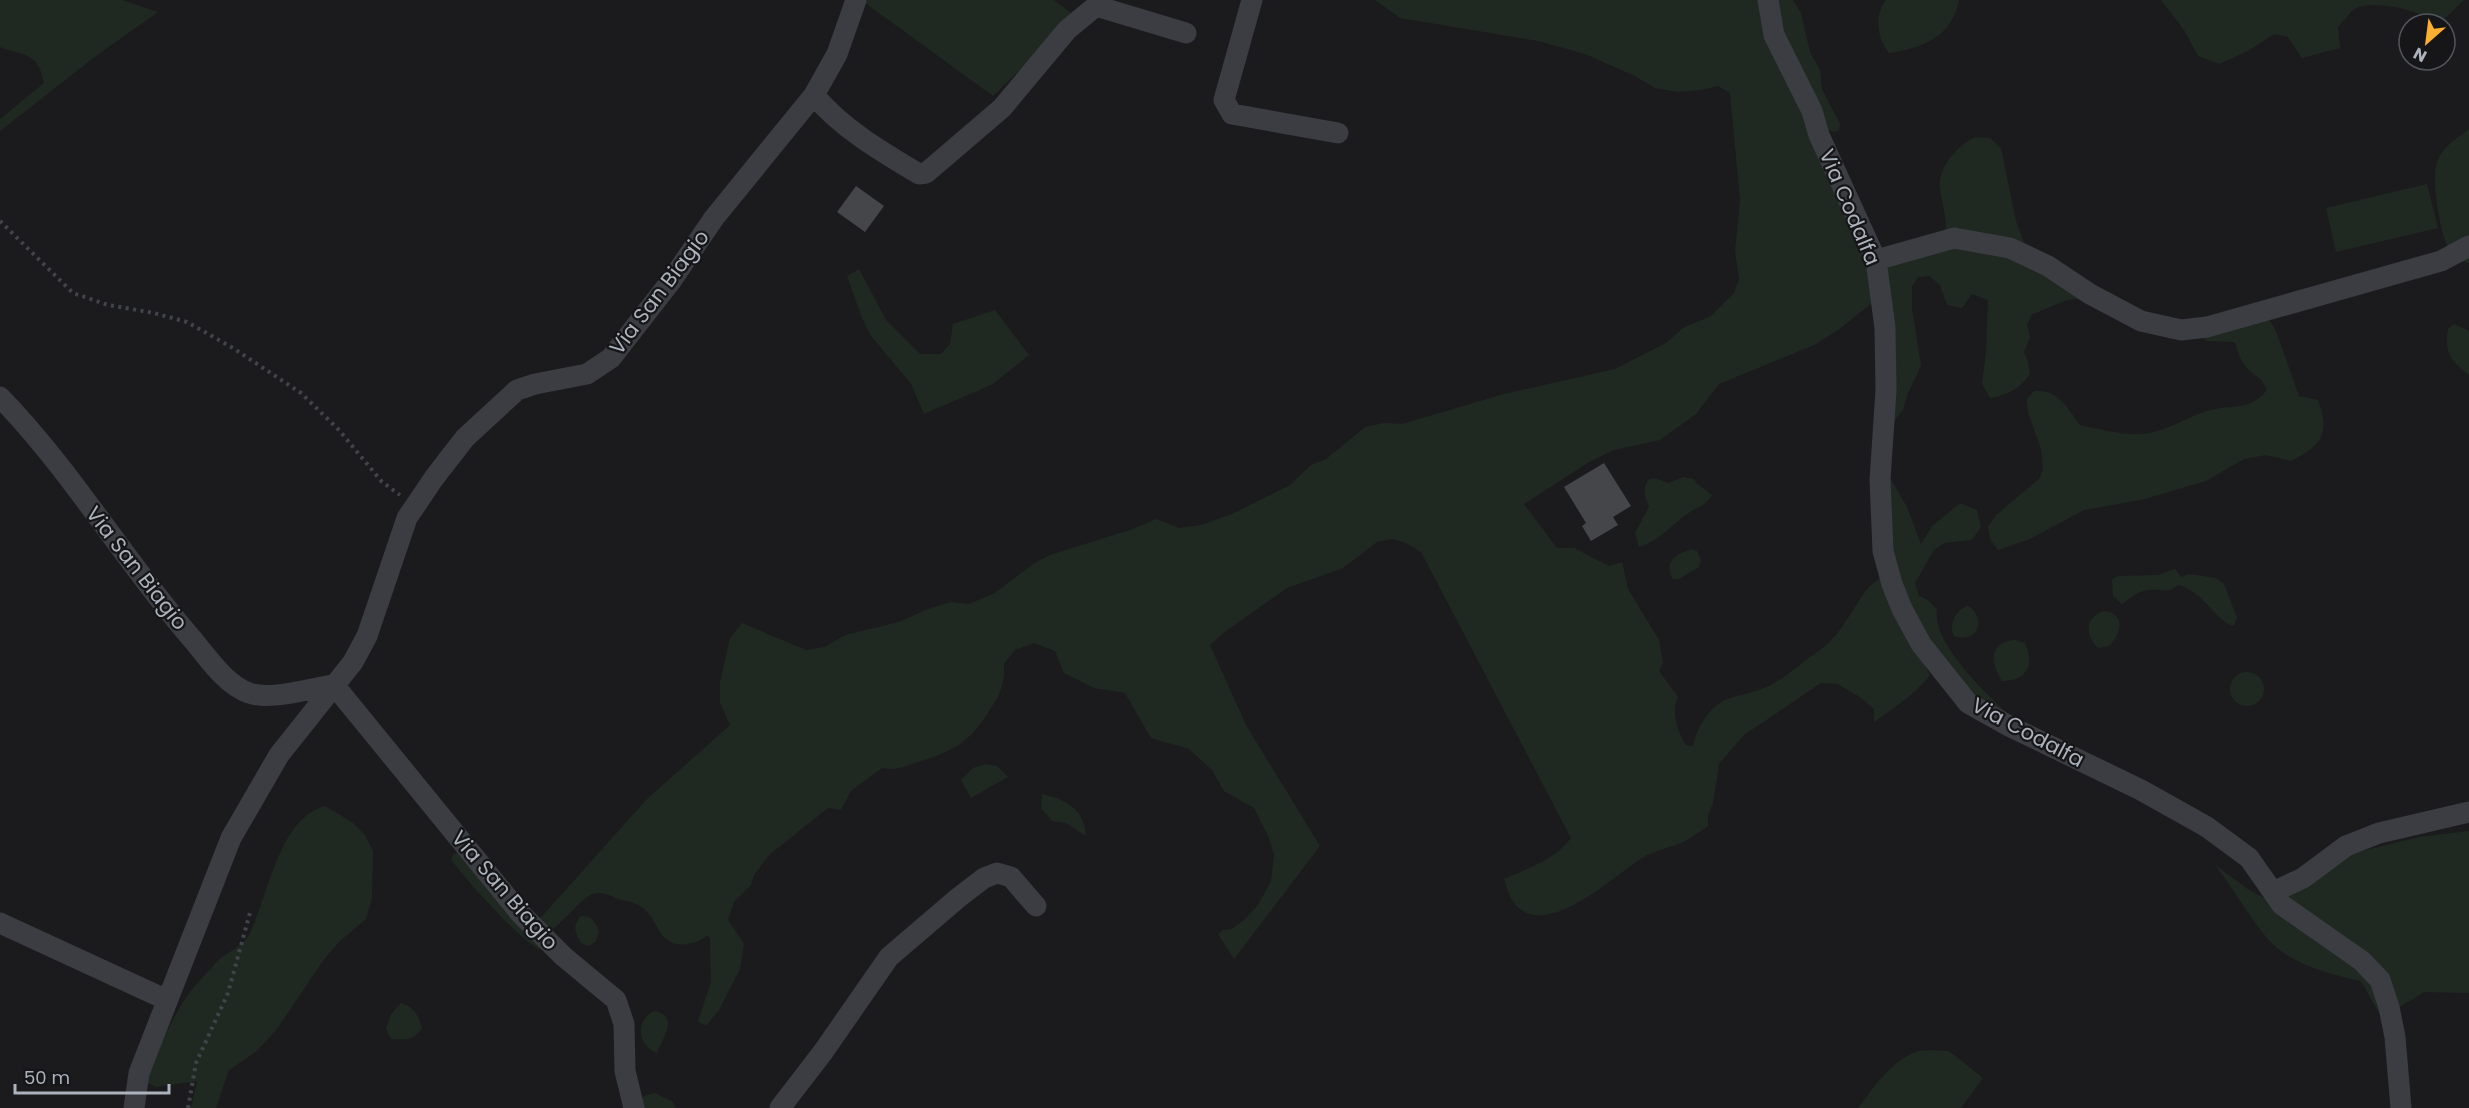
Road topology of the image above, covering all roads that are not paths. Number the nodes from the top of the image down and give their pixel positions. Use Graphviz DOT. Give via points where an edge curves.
graph roads {
  1 [pos="856,0"];
  2 [pos="1252,0"];
  3 [pos="1768,0"];
  4 [pos="1186,33"];
  5 [pos="814,95"];
  6 [pos="1338,133"];
  7 [pos="2469,246"];
  8 [pos="1876,260"];
  9 [pos="0,397"];
  10 [pos="334,685"];
  11 [pos="2469,812"];
  12 [pos="2273,892"];
  13 [pos="1036,906"];
  14 [pos="0,923"];
  15 [pos="167,1000"];
  16 [pos="134,1108"];
  17 [pos="634,1108"];
  18 [pos="780,1108"];
  19 [pos="2401,1108"];
  1 -- 5 [label="street, Via San Biagio" via="837,54"];
  2 -- 6 [label="street" via="1224,100 1232,114"];
  3 -- 8 [label="street, Via Codalfa" via="1774,35 1812,111 1819,135"];
  4 -- 5 [label="street" via="1096,6 1067,30 1002,108 926,173 919,174 879,149 828,113"];
  5 -- 10 [label="street, Via San Biagio" via="714,218 611,358 587,374 517,390 465,438 407,518 367,636"];
  7 -- 8 [label="street" via="2441,261 2207,327 2181,330 2141,321 2010,248 1954,238"];
  8 -- 12 [label="street, Via Codalfa" via="1885,328 1886,390 1880,480 1883,551 1899,601 1921,645 1968,703 2207,827 2249,858"];
  9 -- 10 [label="street, Via San Biagio" via="33,430 172,617 234,685 266,696"];
  10 -- 15 [label="street, Via San Biagio" via="279,755 231,838"];
  10 -- 17 [label="street, Via San Biagio" via="520,913 616,1000 624,1024 625,1071"];
  11 -- 12 [label="street" via="2390,830 2346,846 2303,878"];
  12 -- 19 [label="street, Via Codalfa" via="2282,906 2362,961 2379,980 2395,1037"];
  13 -- 18 [label="street" via="1011,877 997,873 958,898 889,957"];
  14 -- 15 [label="street"];
  15 -- 16 [label="street, Via San Biagio" via="138,1073"];
}
